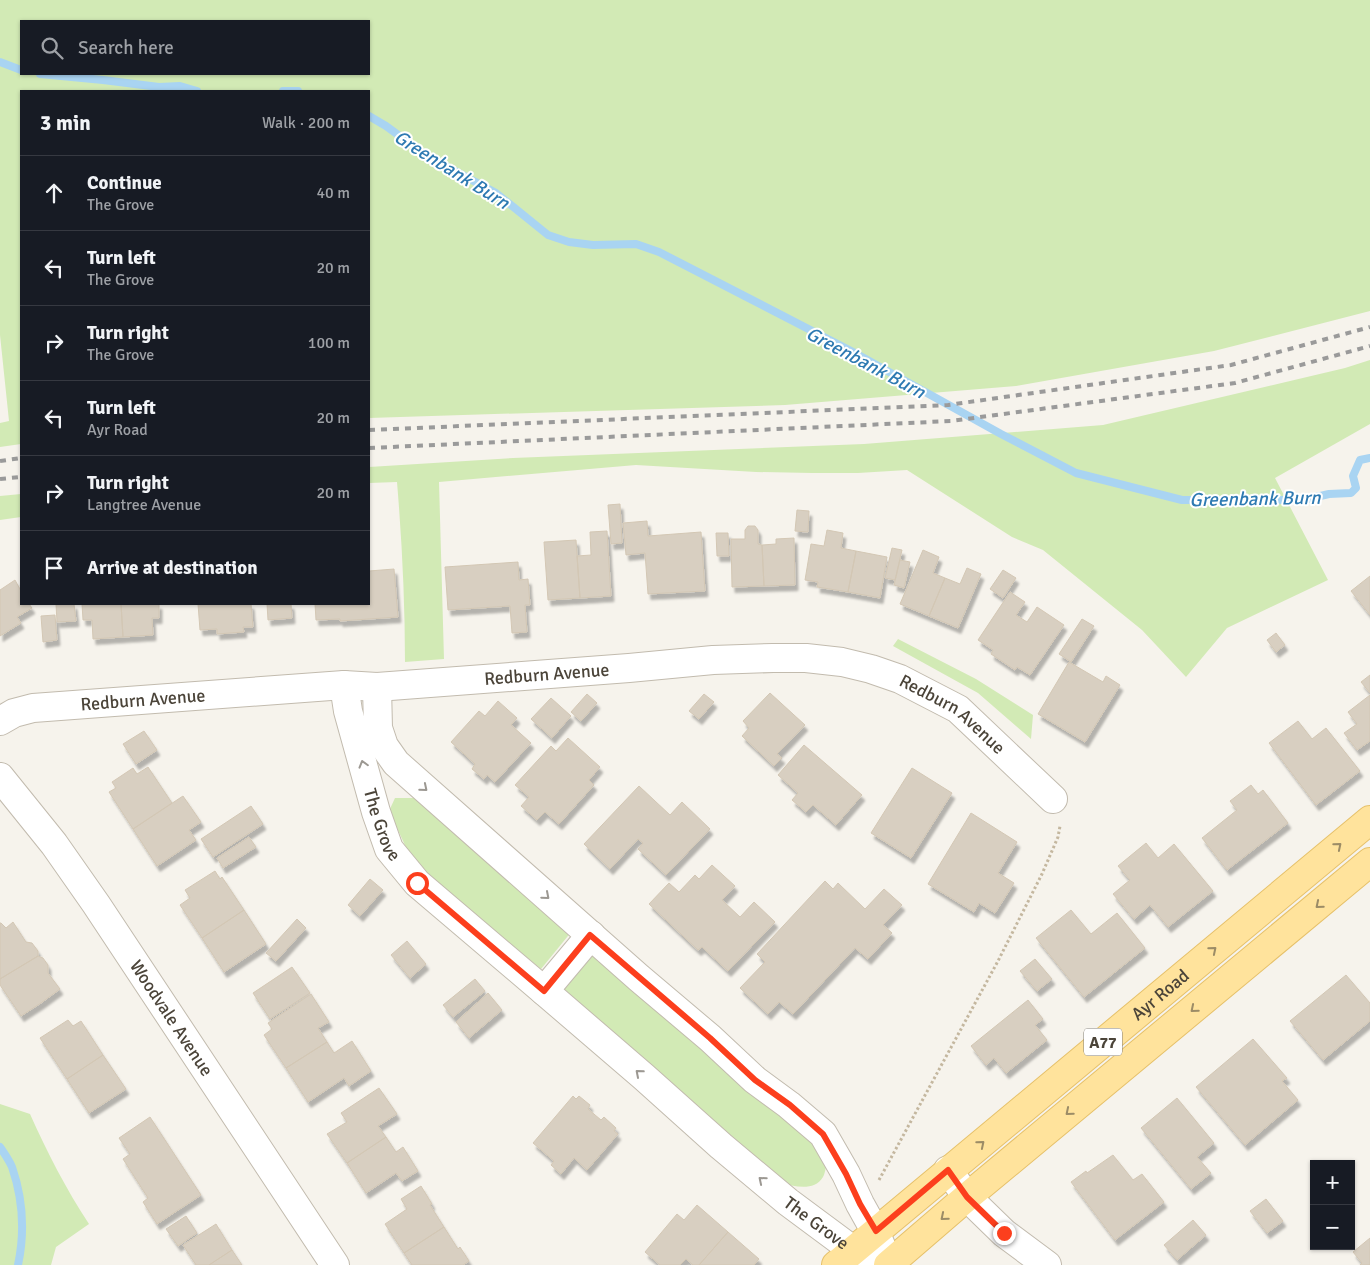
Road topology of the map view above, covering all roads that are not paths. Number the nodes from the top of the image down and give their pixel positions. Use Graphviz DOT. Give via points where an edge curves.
graph roads {
  1 [pos="344,684"];
  2 [pos="377,687"];
  3 [pos="0,722"];
  4 [pos="0,777"];
  5 [pos="1053,799"];
  6 [pos="1370,820"];
  7 [pos="1370,862"];
  8 [pos="590,935"];
  9 [pos="544,991"];
  10 [pos="1141,1011"];
  11 [pos="1163,1035"];
  12 [pos="948,1170"];
  13 [pos="967,1197"];
  14 [pos="876,1231"];
  15 [pos="845,1258"];
  16 [pos="335,1265"];
  17 [pos="888,1265"];
  18 [pos="1047,1265"];
  1 -- 2 [label="street, Redburn Avenue"];
  1 -- 3 [label="street, Redburn Avenue" via="34,708 14,713"];
  9 -- 1 [label="street, The Grove, one-way" via="417,883 389,849 348,711"];
  2 -- 5 [label="street, Redburn Avenue" via="713,660 806,658 842,662 900,679 958,709"];
  2 -- 8 [label="street, The Grove, one-way" via="378,728 384,746 396,763"];
  4 -- 16 [label="street, Woodvale Avenue" via="54,844 96,904"];
  10 -- 6 [label="main road, Ayr Road / A77, one-way"];
  7 -- 11 [label="main road, Ayr Road / A77, one-way"];
  8 -- 9 [label="street"];
  8 -- 14 [label="street, The Grove" via="755,1080 823,1134"];
  15 -- 9 [label="street, The Grove, one-way" via="788,1202"];
  10 -- 11 [label="main road"];
  12 -- 10 [label="main road, Ayr Road / A77, one-way"];
  11 -- 13 [label="main road, Ayr Road / A77, one-way"];
  12 -- 13 [label="street"];
  12 -- 14 [label="main road, Ayr Road / A77"];
  13 -- 17 [label="main road, Ayr Road / A77, one-way"];
  13 -- 18 [label="street" via="1004,1233"];
  14 -- 15 [label="main road, Ayr Road / A77"];
  14 -- 17 [label="street, The Grove"];
  15 -- 17 [label="street, The Grove"];
}
